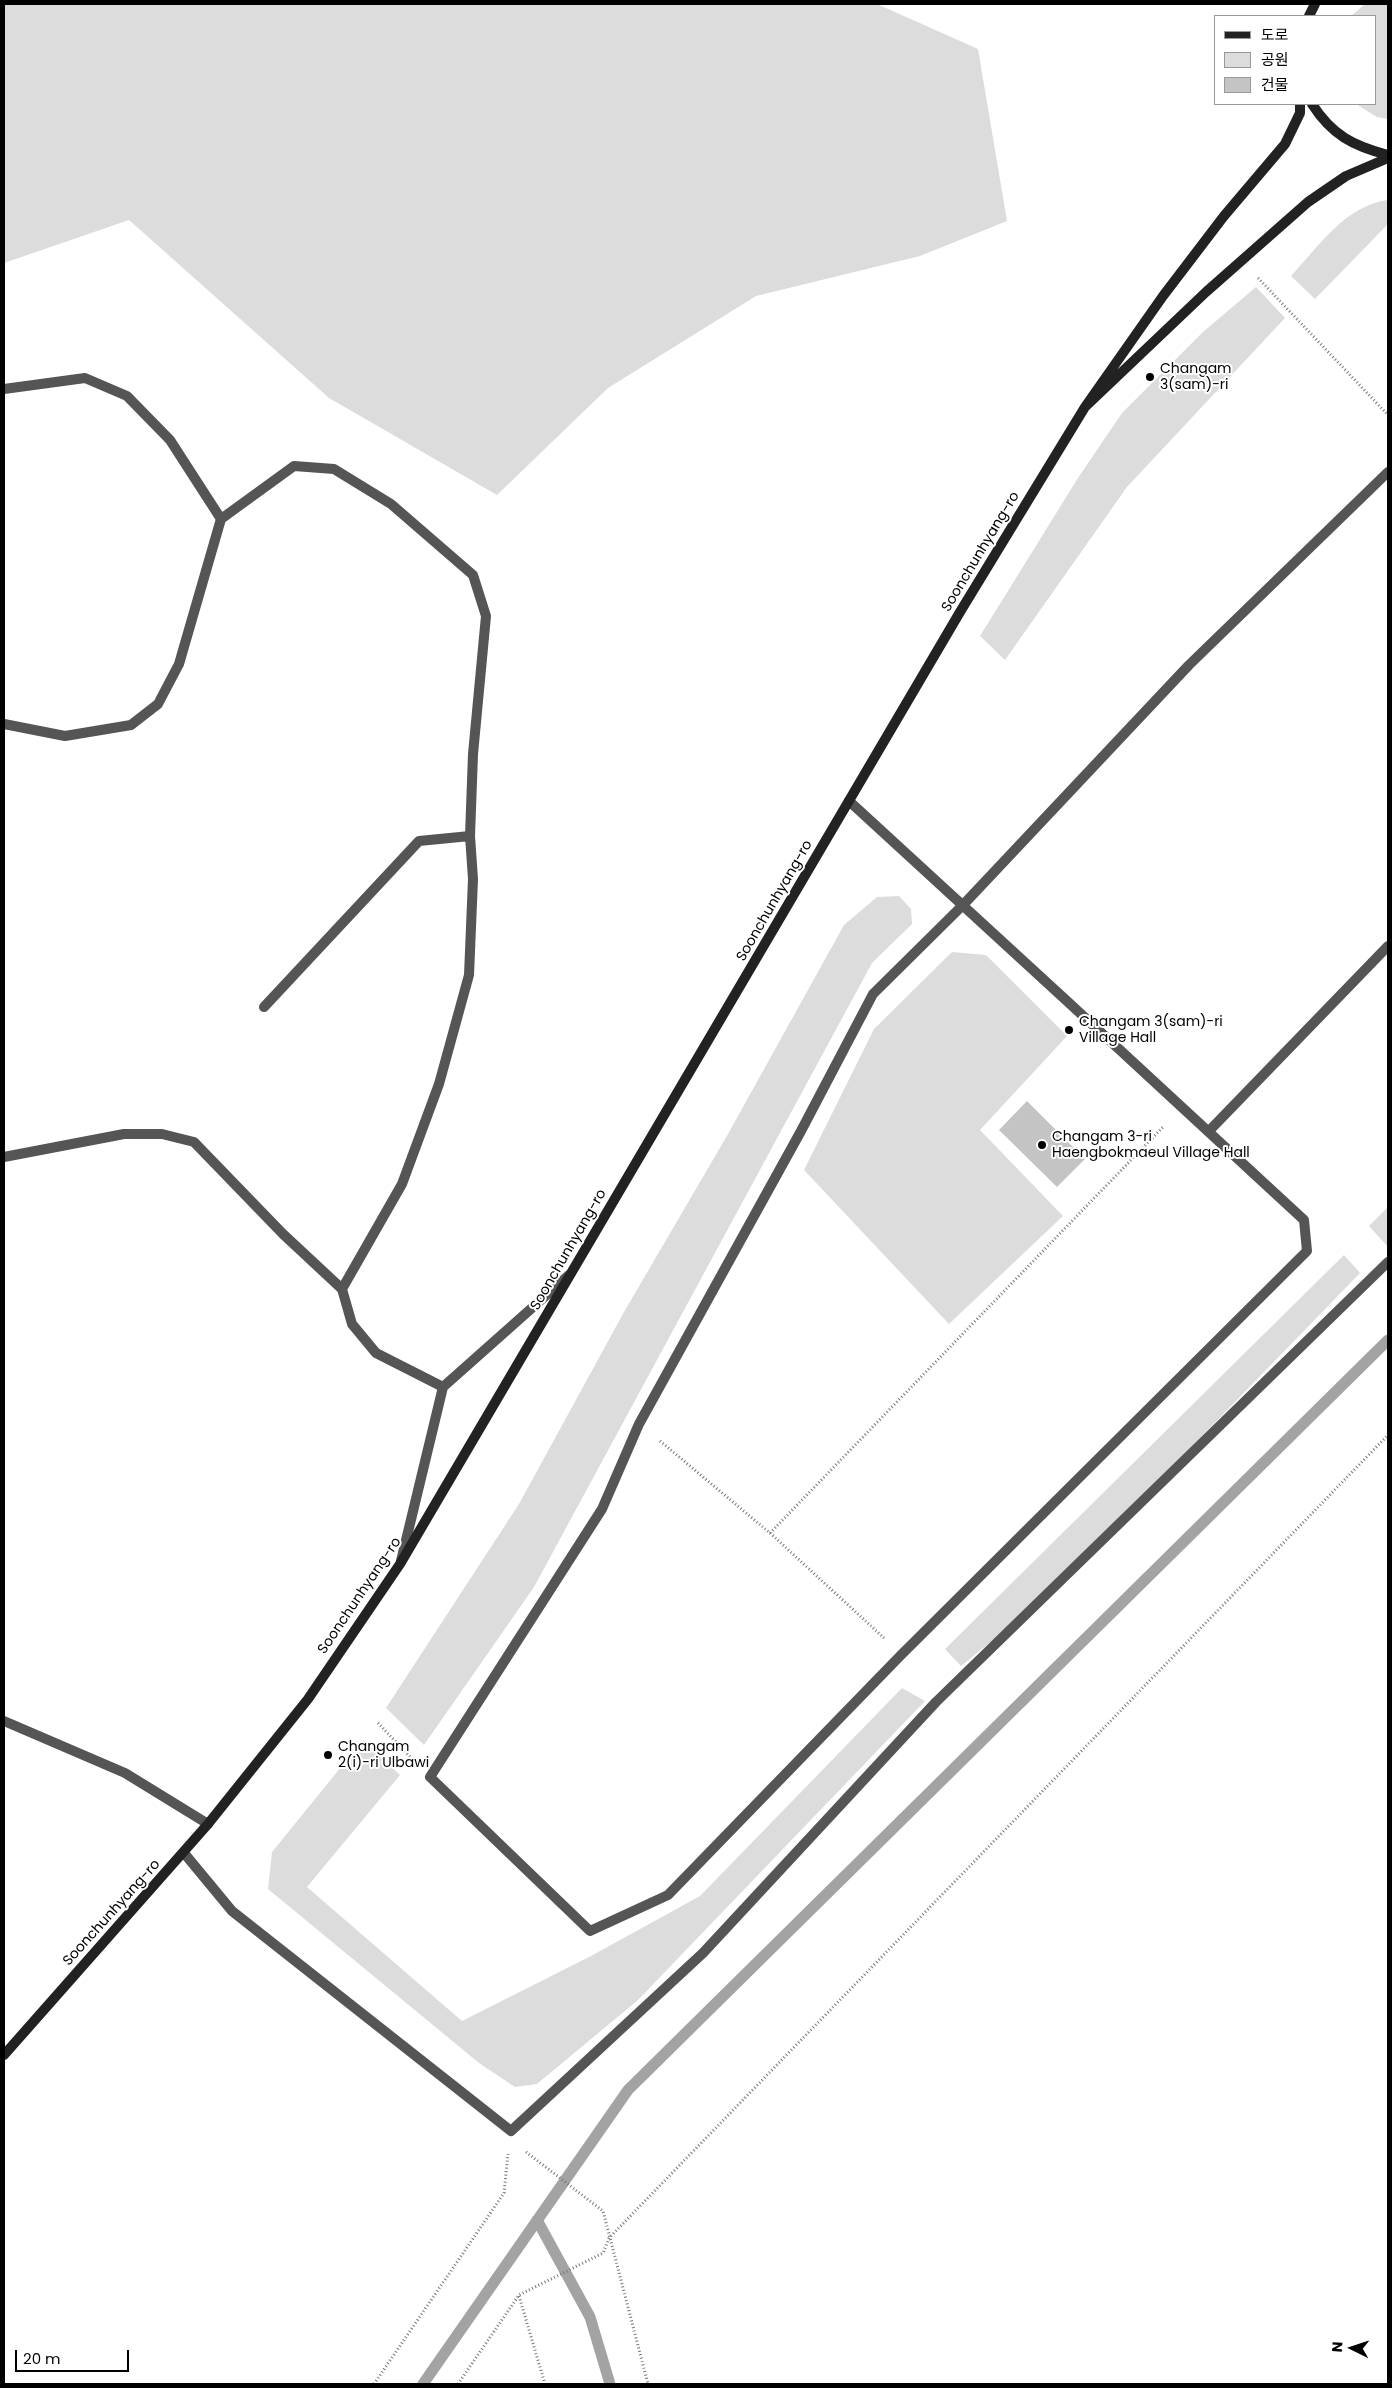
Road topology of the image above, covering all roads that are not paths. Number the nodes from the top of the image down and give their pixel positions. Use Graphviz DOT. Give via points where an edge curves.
graph roads {
  1 [pos="1300,105"];
  2 [pos="1313,105"];
  3 [pos="1388,157"];
  4 [pos="4,389"];
  5 [pos="1085,407"];
  6 [pos="1388,472"];
  7 [pos="221,519"];
  8 [pos="4,724"];
  9 [pos="849,801"];
  10 [pos="470,836"];
  11 [pos="963,905"];
  12 [pos="1388,946"];
  13 [pos="264,1007"];
  14 [pos="1208,1131"];
  15 [pos="4,1157"];
  16 [pos="1388,1262"];
  17 [pos="572,1272"];
  18 [pos="342,1289"];
  19 [pos="443,1387"];
  20 [pos="400,1564"];
  21 [pos="4,1720"];
  22 [pos="208,1824"];
  23 [pos="184,1853"];
  24 [pos="4,2055"];
  1 -- 5 [label="main road" via="1300,113 1285,144 1224,216 1163,296"];
  2 -- 3 [label="main road" via="1333,130 1360,148"];
  3 -- 5 [label="main road" via="1346,176 1308,202"];
  4 -- 7 [label="street" via="85,378 127,396 170,440"];
  5 -- 9 [label="main road, Soonchunhyang-ro"];
  6 -- 11 [label="street" via="1189,666"];
  7 -- 8 [label="street" via="180,664 158,704 131,725 64,736"];
  7 -- 10 [label="street" via="294,466 334,469 391,504 473,575 486,616 473,754"];
  9 -- 11 [label="street"];
  9 -- 17 [label="main road, Soonchunhyang-ro"];
  10 -- 13 [label="street" via="419,840"];
  10 -- 18 [label="street" via="473,879 470,975 439,1084 402,1184"];
  11 -- 14 [label="street"];
  11 -- 14 [label="street" via="873,994 639,1424 602,1509 430,1777 590,1931 668,1895 901,1655 1307,1251 1304,1220"];
  12 -- 14 [label="street"];
  15 -- 18 [label="street" via="124,1134 162,1134 194,1142 283,1234"];
  16 -- 23 [label="street" via="936,1702 703,1953 511,2131 232,1911"];
  17 -- 19 [label="street"];
  17 -- 20 [label="main road, Soonchunhyang-ro"];
  18 -- 19 [label="street" via="352,1324 376,1353"];
  19 -- 20 [label="street"];
  20 -- 22 [label="main road, Soonchunhyang-ro" via="308,1699"];
  21 -- 22 [label="street" via="125,1773"];
  22 -- 23 [label="main road, Soonchunhyang-ro"];
  23 -- 24 [label="main road, Soonchunhyang-ro"];
}
